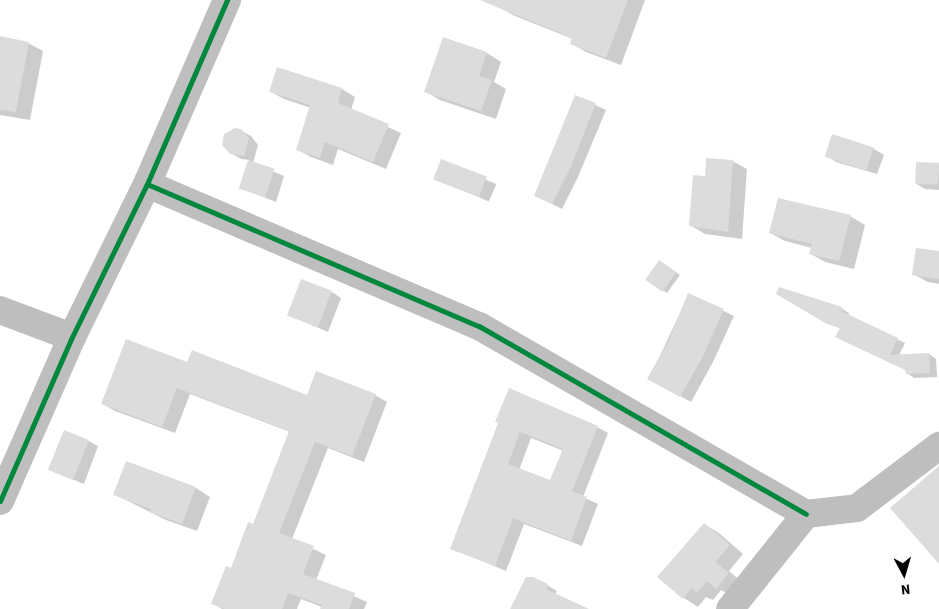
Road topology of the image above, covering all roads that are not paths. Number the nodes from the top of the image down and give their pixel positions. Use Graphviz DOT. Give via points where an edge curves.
graph roads {
  1 [pos="227,0"];
  2 [pos="147,184"];
  3 [pos="0,310"];
  4 [pos="72,338"];
  5 [pos="939,446"];
  6 [pos="0,501"];
  7 [pos="806,514"];
  8 [pos="730,609"];
  1 -- 2 [label="street"];
  2 -- 4 [label="street"];
  2 -- 7 [label="street" via="480,326"];
  3 -- 4 [label="street"];
  4 -- 6 [label="street"];
  5 -- 7 [label="street" via="857,508"];
  7 -- 8 [label="street"];
}
